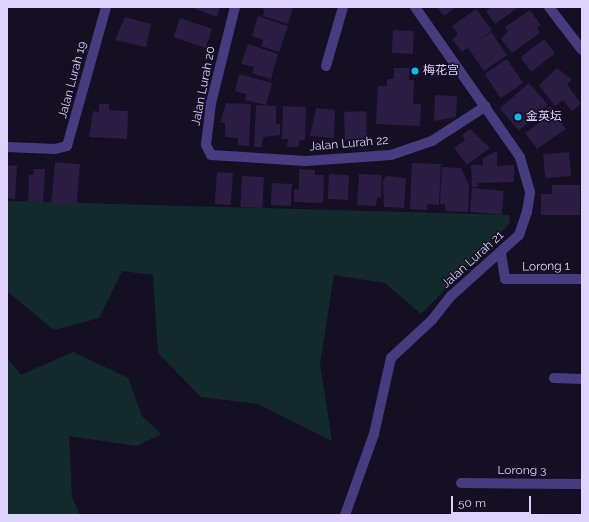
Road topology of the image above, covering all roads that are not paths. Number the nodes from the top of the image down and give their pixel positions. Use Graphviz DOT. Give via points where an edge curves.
graph roads {
  1 [pos="106,7"];
  2 [pos="235,7"];
  3 [pos="343,7"];
  4 [pos="415,7"];
  5 [pos="549,7"];
  6 [pos="582,50"];
  7 [pos="326,66"];
  8 [pos="486,106"];
  9 [pos="7,146"];
  10 [pos="226,158"];
  11 [pos="501,253"];
  12 [pos="582,279"];
  13 [pos="554,378"];
  14 [pos="582,378"];
  15 [pos="461,483"];
  16 [pos="582,484"];
  17 [pos="345,515"];
  1 -- 9 [label="street, Jalan Lurah 19" via="72,138 67,146 54,149"];
  2 -- 10 [label="street, Jalan Lurah 20" via="211,103 206,145 211,155"];
  3 -- 7 [label="street"];
  4 -- 8 [label="street, Jalan Lurah 21"];
  5 -- 6 [label="street"];
  8 -- 10 [label="street, Jalan Lurah 22" via="432,141 391,155 306,161"];
  8 -- 11 [label="street, Jalan Lurah 21" via="520,157 530,192 519,235"];
  11 -- 12 [label="street, Lorong 1" via="503,278"];
  11 -- 17 [label="street, Jalan Lurah 21" via="451,296 432,320 391,358 374,434"];
  13 -- 14 [label="street"];
  15 -- 16 [label="street, Lorong 3"];
}
